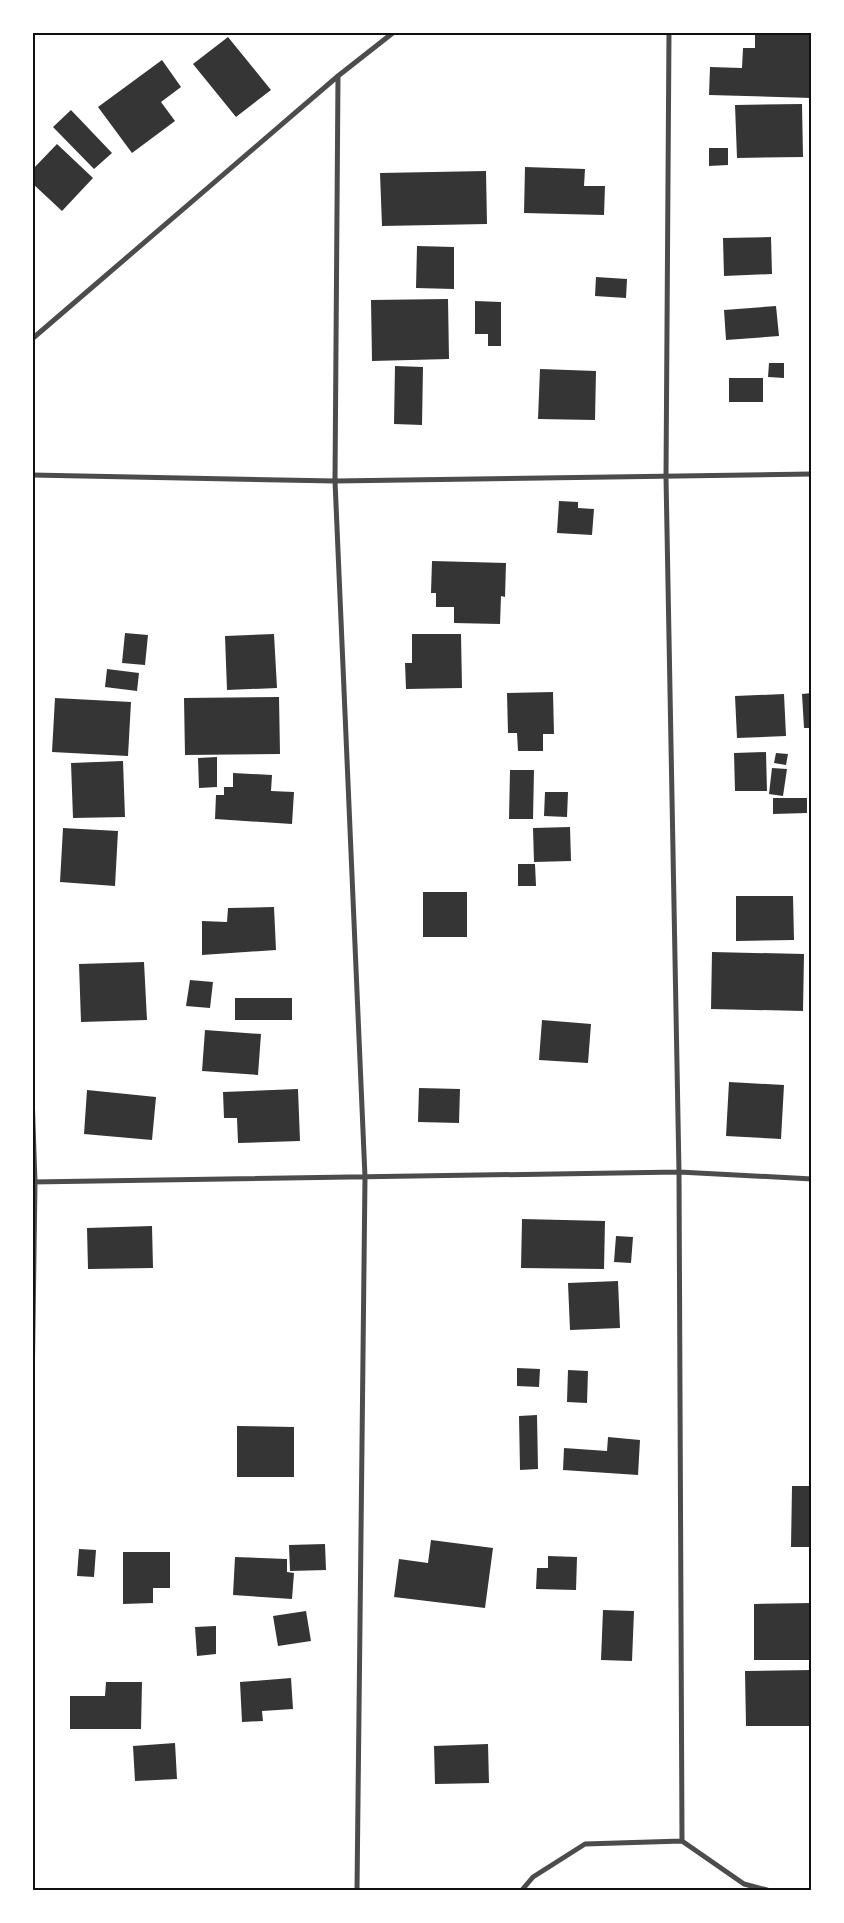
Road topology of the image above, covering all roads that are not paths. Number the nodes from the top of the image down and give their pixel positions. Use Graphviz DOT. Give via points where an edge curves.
graph roads {
  1 [pos="394,32"];
  2 [pos="669,32"];
  3 [pos="338,76"];
  4 [pos="32,340"];
  5 [pos="812,474"];
  6 [pos="32,475"];
  7 [pos="666,477"];
  8 [pos="335,481"];
  9 [pos="32,1094"];
  10 [pos="679,1172"];
  11 [pos="365,1177"];
  12 [pos="812,1179"];
  13 [pos="34,1182"];
  14 [pos="32,1396"];
  15 [pos="682,1841"];
  16 [pos="357,1890"];
  17 [pos="522,1890"];
  18 [pos="767,1890"];
  1 -- 3 [label="street"];
  2 -- 7 [label="street"];
  3 -- 4 [label="street"];
  3 -- 8 [label="street"];
  5 -- 7 [label="street"];
  6 -- 8 [label="street"];
  7 -- 8 [label="street"];
  7 -- 10 [label="street"];
  8 -- 11 [label="street"];
  9 -- 13 [label="street"];
  10 -- 11 [label="street"];
  10 -- 12 [label="street"];
  10 -- 15 [label="street"];
  11 -- 13 [label="street"];
  11 -- 16 [label="street"];
  13 -- 14 [label="street"];
  15 -- 17 [label="street" via="584,1844 533,1877"];
  15 -- 18 [label="street" via="744,1884"];
}
